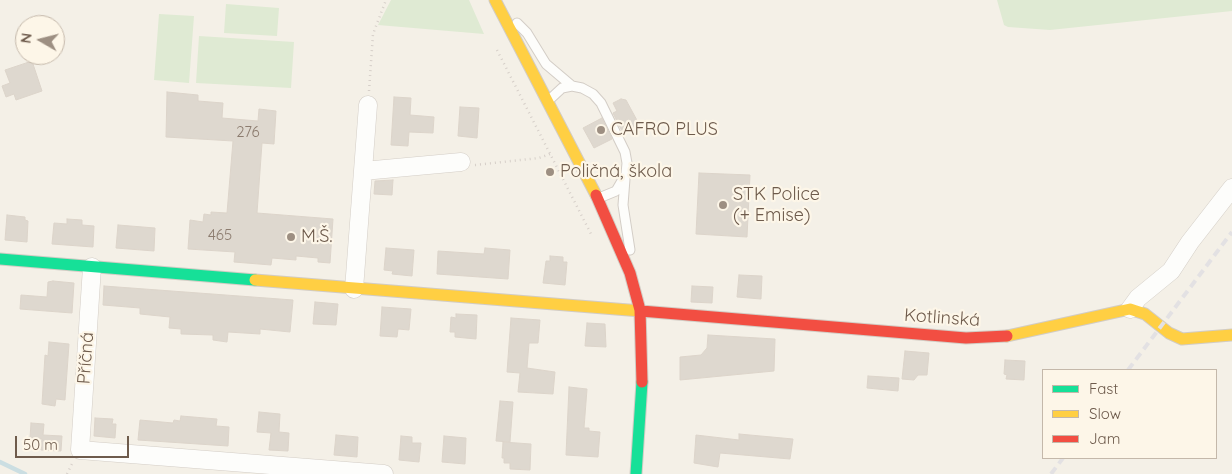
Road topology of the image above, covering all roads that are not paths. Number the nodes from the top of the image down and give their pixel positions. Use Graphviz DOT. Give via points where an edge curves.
graph roads {
  1 [pos="496,2"];
  2 [pos="572,86"];
  3 [pos="548,101"];
  4 [pos="368,105"];
  5 [pos="461,162"];
  6 [pos="363,171"];
  7 [pos="626,174"];
  8 [pos="1232,188"];
  9 [pos="598,198"];
  10 [pos="0,259"];
  11 [pos="92,267"];
  12 [pos="630,273"];
  13 [pos="354,289"];
  14 [pos="1130,309"];
  15 [pos="640,310"];
  16 [pos="1232,335"];
  17 [pos="384,474"];
  18 [pos="636,474"];
  1 -- 2 [label="lane" via="527,33 546,64"];
  1 -- 3 [label="street"];
  2 -- 3 [label="lane" via="562,88"];
  2 -- 7 [label="lane" via="588,91 601,103 625,152"];
  3 -- 9 [label="street"];
  4 -- 6 [label="street"];
  5 -- 6 [label="street"];
  6 -- 13 [label="street"];
  7 -- 9 [label="lane" via="616,191"];
  7 -- 12 [label="lane" via="623,205 630,246"];
  8 -- 14 [label="street" via="1171,271 1138,298"];
  9 -- 12 [label="street"];
  10 -- 11 [label="street, Kotlinská"];
  11 -- 13 [label="street, Kotlinská"];
  11 -- 17 [label="street, Příčná" via="80,450"];
  12 -- 15 [label="street"];
  13 -- 15 [label="street, Kotlinská" via="604,310"];
  14 -- 15 [label="street, Kotlinská" via="1025,333 983,338"];
  14 -- 16 [label="street" via="1145,314 1182,338"];
  15 -- 18 [label="street" via="644,374"];
}
